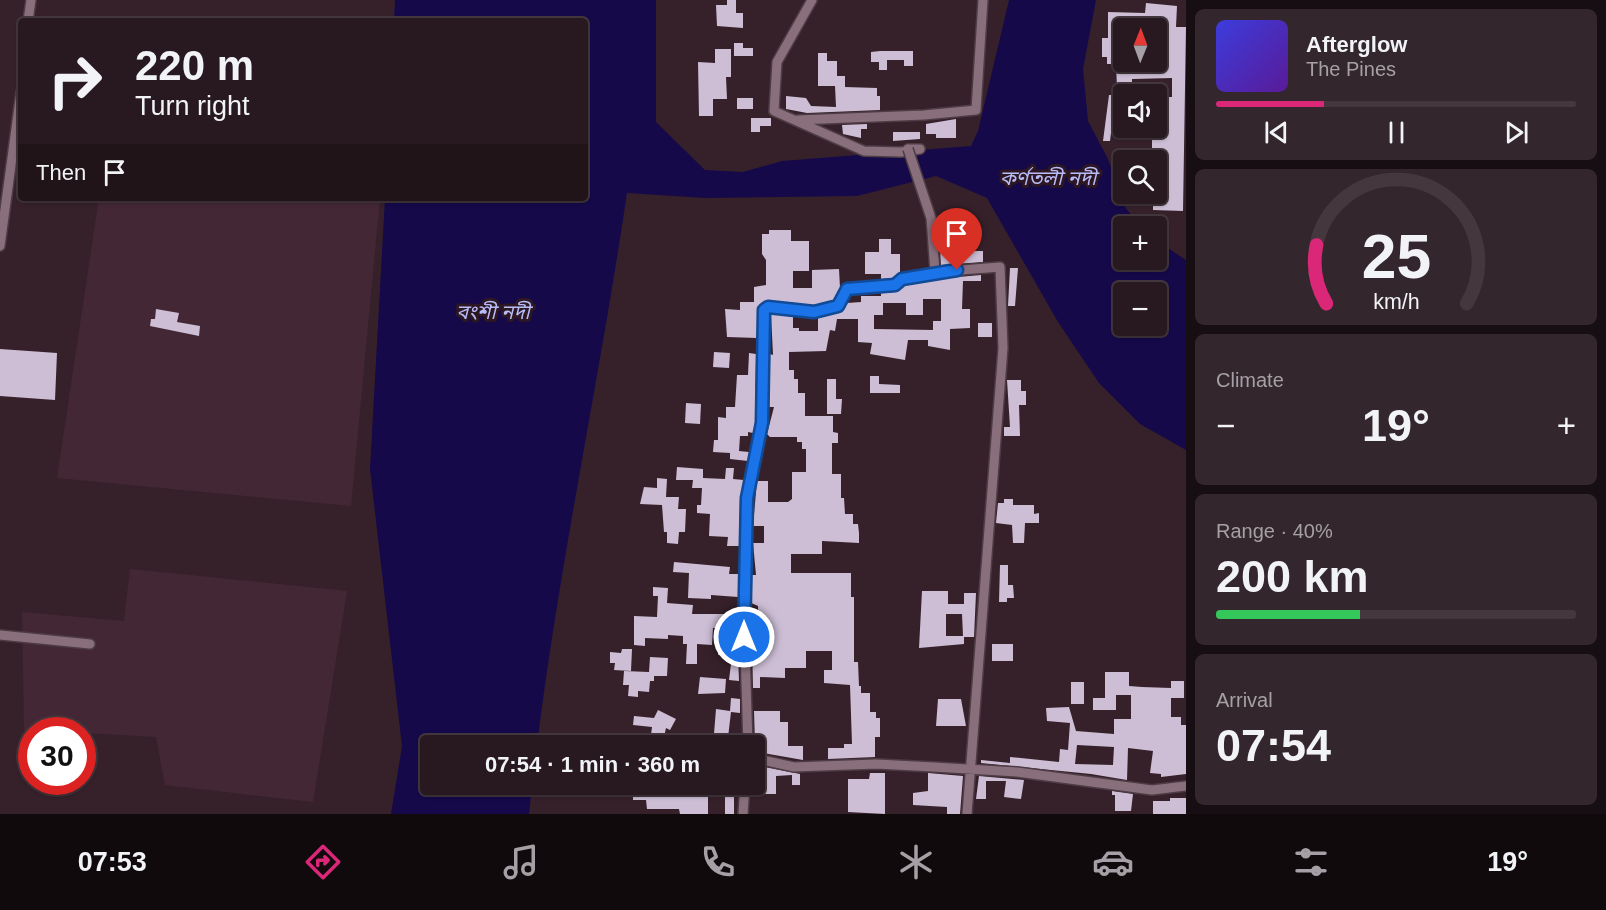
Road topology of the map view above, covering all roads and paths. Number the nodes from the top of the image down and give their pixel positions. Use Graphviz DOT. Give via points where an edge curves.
graph roads {
  1 [pos="31,0"];
  2 [pos="812,0"];
  3 [pos="983,0"];
  4 [pos="28,18"];
  5 [pos="18,114"];
  6 [pos="798,120"];
  7 [pos="0,246"];
  8 [pos="935,272"];
  9 [pos="0,635"];
  10 [pos="90,644"];
  11 [pos="748,735"];
  12 [pos="765,760"];
  13 [pos="970,769"];
  14 [pos="1186,786"];
  15 [pos="744,795"];
  16 [pos="742,814"];
  17 [pos="967,814"];
  1 -- 4 [label="street"];
  2 -- 6 [label="street" via="777,62 774,111"];
  3 -- 6 [label="street" via="976,110"];
  5 -- 7 [label="street"];
  6 -- 8 [label="street, bridge" via="864,151 901,152 920,149 908,149 931,218"];
  8 -- 11 [label="street" via="902,279 895,285 847,289 838,306 814,312 768,307 764,310 762,423 747,498 744,617"];
  8 -- 13 [label="street" via="1000,267 1003,348"];
  9 -- 10 [label="street"];
  12 -- 13 [label="street" via="794,767 876,764"];
  13 -- 14 [label="street" via="1152,790"];
  13 -- 17 [label="street"];
  15 -- 16 [label="street"];
}
